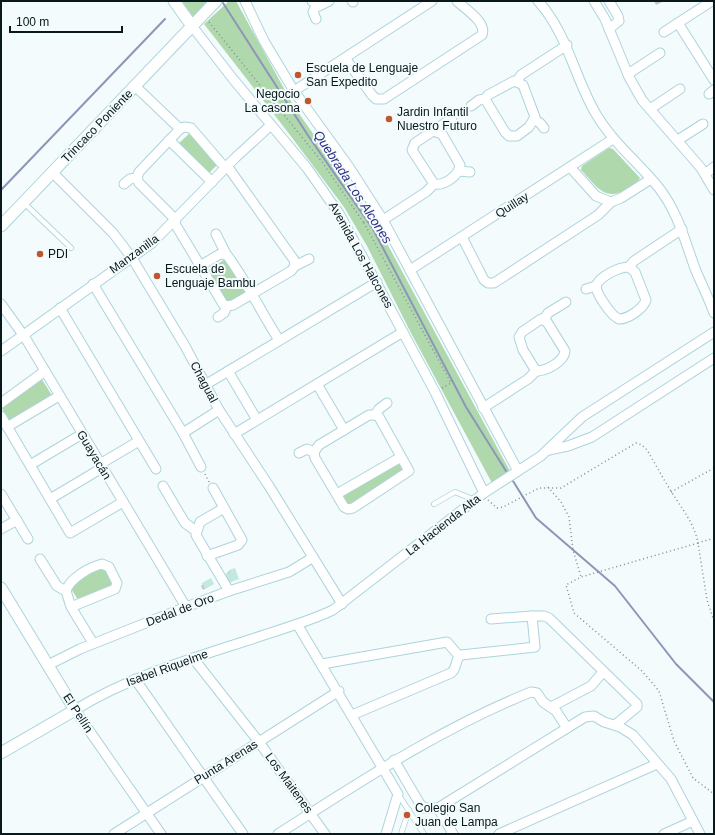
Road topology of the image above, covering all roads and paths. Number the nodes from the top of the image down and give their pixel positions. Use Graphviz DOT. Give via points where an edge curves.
graph roads {
  1 [pos="174,1"];
  2 [pos="216,1"];
  3 [pos="245,1"];
  4 [pos="329,1"];
  5 [pos="432,1"];
  6 [pos="456,1"];
  7 [pos="538,1"];
  8 [pos="594,1"];
  9 [pos="609,1"];
  10 [pos="712,1"];
  11 [pos="314,3"];
  12 [pos="203,14"];
  13 [pos="316,19"];
  14 [pos="678,23"];
  15 [pos="192,26"];
  16 [pos="608,29"];
  17 [pos="664,32"];
  18 [pos="567,45"];
  19 [pos="660,53"];
  20 [pos="345,58"];
  21 [pos="628,74"];
  22 [pos="714,80"];
  23 [pos="517,81"];
  24 [pos="135,86"];
  25 [pos="680,89"];
  26 [pos="294,91"];
  27 [pos="485,100"];
  28 [pos="471,106"];
  29 [pos="650,109"];
  30 [pos="452,118"];
  31 [pos="534,120"];
  32 [pos="703,124"];
  33 [pos="271,125"];
  34 [pos="544,128"];
  35 [pos="180,129"];
  36 [pos="438,131"];
  37 [pos="613,139"];
  38 [pos="169,140"];
  39 [pos="678,140"];
  40 [pos="226,167"];
  41 [pos="570,167"];
  42 [pos="714,167"];
  43 [pos="459,171"];
  44 [pos="52,172"];
  45 [pos="470,172"];
  46 [pos="705,174"];
  47 [pos="137,178"];
  48 [pos="651,179"];
  49 [pos="212,182"];
  50 [pos="124,184"];
  51 [pos="434,184"];
  52 [pos="714,190"];
  53 [pos="23,202"];
  54 [pos="611,202"];
  55 [pos="381,217"];
  56 [pos="175,221"];
  57 [pos="364,223"];
  58 [pos="1,226"];
  59 [pos="682,229"];
  60 [pos="216,234"];
  61 [pos="462,237"];
  62 [pos="71,248"];
  63 [pos="226,254"];
  64 [pos="132,258"];
  65 [pos="309,260"];
  66 [pos="200,266"];
  67 [pos="295,266"];
  68 [pos="629,267"];
  69 [pos="410,270"];
  70 [pos="376,282"];
  71 [pos="93,284"];
  72 [pos="703,285"];
  73 [pos="596,286"];
  74 [pos="586,289"];
  75 [pos="251,294"];
  76 [pos="714,296"];
  77 [pos="566,302"];
  78 [pos="1,304"];
  79 [pos="227,306"];
  80 [pos="60,308"];
  81 [pos="714,313"];
  82 [pos="218,318"];
  83 [pos="544,319"];
  84 [pos="403,332"];
  85 [pos="714,332"];
  86 [pos="23,335"];
  87 [pos="279,340"];
  88 [pos="1,351"];
  89 [pos="714,358"];
  90 [pos="45,371"];
  91 [pos="228,371"];
  92 [pos="536,371"];
  93 [pos="317,384"];
  94 [pos="205,385"];
  95 [pos="435,392"];
  96 [pos="59,396"];
  97 [pos="1,403"];
  98 [pos="386,404"];
  99 [pos="483,408"];
  100 [pos="219,410"];
  101 [pos="375,415"];
  102 [pos="1,416"];
  103 [pos="257,420"];
  104 [pos="7,426"];
  105 [pos="344,430"];
  106 [pos="183,433"];
  107 [pos="82,434"];
  108 [pos="234,434"];
  109 [pos="139,441"];
  110 [pos="547,450"];
  111 [pos="314,452"];
  112 [pos="299,453"];
  113 [pos="401,457"];
  114 [pos="30,465"];
  115 [pos="101,466"];
  116 [pos="201,467"];
  117 [pos="714,468"];
  118 [pos="156,470"];
  119 [pos="518,471"];
  120 [pos="163,486"];
  121 [pos="548,487"];
  122 [pos="213,488"];
  123 [pos="671,492"];
  124 [pos="484,493"];
  125 [pos="1,494"];
  126 [pos="337,494"];
  127 [pos="50,499"];
  128 [pos="475,500"];
  129 [pos="123,502"];
  130 [pos="434,504"];
  131 [pos="224,508"];
  132 [pos="17,520"];
  133 [pos="1,529"];
  134 [pos="196,531"];
  135 [pos="28,538"];
  136 [pos="714,538"];
  137 [pos="698,543"];
  138 [pos="207,556"];
  139 [pos="312,558"];
  140 [pos="40,559"];
  141 [pos="581,577"];
  142 [pos="1,588"];
  143 [pos="66,591"];
  144 [pos="229,591"];
  145 [pos="342,604"];
  146 [pos="71,607"];
  147 [pos="186,607"];
  148 [pos="532,616"];
  149 [pos="491,619"];
  150 [pos="714,622"];
  151 [pos="297,624"];
  152 [pos="93,643"];
  153 [pos="459,656"];
  154 [pos="194,658"];
  155 [pos="322,664"];
  156 [pos="48,666"];
  157 [pos="603,672"];
  158 [pos="135,679"];
  159 [pos="339,691"];
  160 [pos="551,707"];
  161 [pos="75,710"];
  162 [pos="352,714"];
  163 [pos="615,725"];
  164 [pos="567,728"];
  165 [pos="259,742"];
  166 [pos="1,754"];
  167 [pos="394,760"];
  168 [pos="657,764"];
  169 [pos="382,767"];
  170 [pos="204,777"];
  171 [pos="398,794"];
  172 [pos="714,794"];
  173 [pos="438,808"];
  174 [pos="409,810"];
  175 [pos="146,813"];
  176 [pos="311,813"];
  177 [pos="693,821"];
  178 [pos="114,834"];
  179 [pos="161,834"];
  180 [pos="243,834"];
  181 [pos="278,834"];
  182 [pos="325,834"];
  183 [pos="386,834"];
  184 [pos="401,834"];
  185 [pos="424,834"];
  186 [pos="453,834"];
  187 [pos="498,834"];
  188 [pos="664,834"];
  189 [pos="700,834"];
  1 -- 15 [label="street, Avenida Los Halcones"];
  2 -- 12 [label="street, Trincaco Poniente"];
  3 -- 26 [label="street"];
  4 -- 11 [label="street" via="322,6"];
  5 -- 20 [label="street"];
  6 -- 20 [label="street" via="482,24 480,36 386,97 379,99 372,95"];
  7 -- 18 [label="street"];
  8 -- 16 [label="street"];
  9 -- 16 [label="street" via="619,21"];
  10 -- 14 [label="street"];
  11 -- 13 [label="street" via="313,12"];
  12 -- 15 [label="street, Trincaco Poniente"];
  12 -- 57 [label="path" via="322,162"];
  14 -- 17 [label="street"];
  14 -- 22 [label="street"];
  15 -- 24 [label="street, Trincaco Poniente"];
  15 -- 33 [label="street, Avenida Los Halcones"];
  16 -- 21 [label="street"];
  18 -- 23 [label="street" via="521,75"];
  18 -- 37 [label="street" via="590,104"];
  19 -- 21 [label="street"];
  20 -- 26 [label="street"];
  21 -- 29 [label="street"];
  23 -- 27 [label="street" via="506,84 488,95"];
  23 -- 31 [label="street" via="524,88 535,114"];
  24 -- 35 [label="street"];
  24 -- 44 [label="street, Trincaco Poniente"];
  25 -- 29 [label="street"];
  26 -- 55 [label="street" via="349,167"];
  27 -- 28 [label="street" via="479,100"];
  27 -- 31 [label="street" via="509,136 519,134 532,125"];
  29 -- 39 [label="street"];
  30 -- 36 [label="street"];
  31 -- 34 [label="street"];
  32 -- 39 [label="street"];
  33 -- 40 [label="street, Manzanilla"];
  33 -- 70 [label="street, Avenida Los Halcones" via="332,203 352,234"];
  35 -- 38 [label="street"];
  35 -- 40 [label="street" via="187,126 193,129"];
  36 -- 43 [label="street" via="460,162"];
  36 -- 51 [label="street" via="426,135 412,148"];
  37 -- 41 [label="street, Quillay"];
  37 -- 48 [label="street"];
  38 -- 47 [label="street" via="139,172"];
  38 -- 49 [label="street"];
  39 -- 46 [label="street"];
  40 -- 49 [label="street, Manzanilla"];
  40 -- 67 [label="street" via="294,260"];
  41 -- 54 [label="street" via="596,196"];
  41 -- 61 [label="street, Quillay"];
  42 -- 46 [label="street"];
  43 -- 45 [label="street"];
  43 -- 51 [label="street" via="442,184"];
  44 -- 53 [label="street, Trincaco Poniente"];
  44 -- 64 [label="street, Chagual" via="113,233"];
  46 -- 52 [label="street"];
  47 -- 50 [label="street" via="130,179"];
  47 -- 56 [label="street" via="139,184"];
  48 -- 54 [label="street"];
  48 -- 59 [label="street" via="668,201"];
  49 -- 56 [label="street, Manzanilla"];
  51 -- 55 [label="street" via="426,192"];
  53 -- 58 [label="street, Trincaco Poniente"];
  53 -- 62 [label="lane"];
  54 -- 61 [label="street" via="598,215 497,282 490,283 484,280"];
  55 -- 57 [label="path"];
  55 -- 69 [label="street"];
  56 -- 64 [label="street, Manzanilla"];
  56 -- 66 [label="street"];
  57 -- 95 [label="path" via="451,383"];
  59 -- 68 [label="street"];
  59 -- 72 [label="street"];
  60 -- 63 [label="street"];
  61 -- 69 [label="street, Quillay"];
  63 -- 66 [label="street" via="220,254"];
  63 -- 75 [label="street"];
  64 -- 71 [label="street, Manzanilla"];
  64 -- 94 [label="street, Chagual" via="181,339"];
  65 -- 67 [label="street"];
  66 -- 79 [label="street" via="223,304"];
  67 -- 75 [label="street" via="293,270"];
  68 -- 73 [label="street" via="617,270"];
  68 -- 73 [label="street" via="635,272 646,300 643,306 625,318 619,319 613,315 597,292"];
  69 -- 99 [label="street"];
  70 -- 84 [label="street, Avenida Los Halcones"];
  70 -- 87 [label="street"];
  71 -- 80 [label="street, Manzanilla"];
  71 -- 106 [label="street"];
  72 -- 76 [label="street"];
  72 -- 81 [label="street"];
  73 -- 74 [label="street"];
  75 -- 79 [label="street"];
  75 -- 87 [label="street"];
  77 -- 83 [label="street" via="548,313"];
  78 -- 86 [label="street, Guayacán"];
  79 -- 82 [label="street"];
  80 -- 86 [label="street, Manzanilla"];
  80 -- 109 [label="street"];
  83 -- 92 [label="street" via="519,335 523,350"];
  83 -- 92 [label="street" via="564,346 565,353 561,359 546,369"];
  84 -- 93 [label="street"];
  84 -- 95 [label="street, Avenida Los Halcones"];
  85 -- 110 [label="street, La Hacienda Alta" via="582,416"];
  86 -- 88 [label="street, Manzanilla"];
  86 -- 90 [label="street, Guayacán"];
  87 -- 91 [label="street"];
  89 -- 110 [label="street, La Hacienda Alta" via="592,437"];
  90 -- 96 [label="street, Guayacán"];
  90 -- 97 [label="street"];
  91 -- 94 [label="street"];
  91 -- 103 [label="street"];
  92 -- 99 [label="street"];
  93 -- 103 [label="street"];
  93 -- 105 [label="street"];
  94 -- 100 [label="street, Chagual"];
  95 -- 124 [label="street, Avenida Los Halcones"];
  96 -- 104 [label="street"];
  96 -- 107 [label="street, Guayacán"];
  98 -- 101 [label="street"];
  99 -- 119 [label="street"];
  100 -- 106 [label="street"];
  100 -- 108 [label="street, Chagual"];
  101 -- 105 [label="street" via="369,415"];
  101 -- 113 [label="street" via="379,417"];
  102 -- 104 [label="street"];
  103 -- 108 [label="street"];
  104 -- 114 [label="street"];
  105 -- 111 [label="street" via="319,445"];
  106 -- 116 [label="street"];
  107 -- 114 [label="street"];
  107 -- 115 [label="street, Guayacán"];
  108 -- 139 [label="street, Chagual"];
  109 -- 115 [label="street"];
  109 -- 118 [label="street"];
  110 -- 119 [label="street, La Hacienda Alta"];
  111 -- 112 [label="street" via="307,449"];
  111 -- 126 [label="street" via="315,458"];
  113 -- 126 [label="street"];
  113 -- 126 [label="street" via="409,471 353,508 344,507"];
  114 -- 127 [label="street"];
  115 -- 127 [label="street"];
  115 -- 129 [label="street, Guayacán"];
  116 -- 122 [label="path"];
  117 -- 123 [label="path"];
  119 -- 124 [label="street, La Hacienda Alta"];
  120 -- 134 [label="street" via="187,526"];
  121 -- 123 [label="path" via="561,488 636,443 647,450"];
  121 -- 124 [label="path" via="539,488 503,508 497,508"];
  121 -- 141 [label="path" via="561,502 569,517 572,550"];
  122 -- 131 [label="street"];
  123 -- 137 [label="path" via="695,531"];
  124 -- 128 [label="street, La Hacienda Alta"];
  125 -- 132 [label="street"];
  127 -- 129 [label="street" via="70,533"];
  128 -- 130 [label="lane" via="455,492"];
  128 -- 145 [label="street, La Hacienda Alta"];
  129 -- 147 [label="street, Guayacán"];
  131 -- 134 [label="street" via="200,522"];
  131 -- 138 [label="street" via="242,542"];
  132 -- 133 [label="street"];
  132 -- 135 [label="street"];
  134 -- 138 [label="street" via="197,539"];
  136 -- 137 [label="path"];
  137 -- 141 [label="path"];
  137 -- 150 [label="path" via="707,600"];
  138 -- 144 [label="street"];
  139 -- 144 [label="street, Dedal de Oro" via="289,572"];
  139 -- 145 [label="street, Chagual"];
  140 -- 143 [label="street" via="57,586"];
  141 -- 172 [label="path" via="566,585 574,613 642,671 659,691 674,741 693,778"];
  142 -- 156 [label="street, El Pellín"];
  143 -- 146 [label="street"];
  143 -- 146 [label="street" via="72,580 97,565 105,564 109,567 117,580 114,591"];
  144 -- 147 [label="street, Dedal de Oro"];
  145 -- 151 [label="street, Isabel Riquelme"];
  146 -- 152 [label="street"];
  147 -- 152 [label="street, Dedal de Oro"];
  148 -- 149 [label="street"];
  148 -- 153 [label="street" via="535,647"];
  148 -- 157 [label="street" via="548,618"];
  151 -- 154 [label="street, Isabel Riquelme"];
  151 -- 155 [label="street"];
  152 -- 156 [label="street, Dedal de Oro"];
  153 -- 155 [label="street" via="447,642"];
  153 -- 162 [label="street" via="456,669 451,673"];
  154 -- 158 [label="street, Isabel Riquelme"];
  154 -- 165 [label="street, Los Maitenes"];
  155 -- 159 [label="street"];
  156 -- 161 [label="street, El Pellín"];
  157 -- 160 [label="street" via="591,686"];
  157 -- 163 [label="street" via="638,706"];
  158 -- 161 [label="street, Isabel Riquelme"];
  158 -- 170 [label="street"];
  159 -- 162 [label="street"];
  159 -- 165 [label="street, Punta Arenas"];
  160 -- 164 [label="street"];
  160 -- 167 [label="street" via="536,693 530,692"];
  161 -- 166 [label="street, Isabel Riquelme"];
  161 -- 175 [label="street, El Pellín"];
  162 -- 169 [label="street"];
  163 -- 164 [label="street" via="589,715"];
  163 -- 168 [label="street" via="633,735"];
  164 -- 173 [label="street"];
  165 -- 170 [label="street, Punta Arenas"];
  165 -- 176 [label="street, Los Maitenes"];
  167 -- 169 [label="street"];
  167 -- 173 [label="street" via="420,804 424,808"];
  168 -- 177 [label="street" via="671,780"];
  168 -- 187 [label="street"];
  169 -- 171 [label="street"];
  169 -- 176 [label="street"];
  170 -- 175 [label="street, Punta Arenas"];
  170 -- 180 [label="street"];
  171 -- 174 [label="lane"];
  171 -- 183 [label="street"];
  173 -- 186 [label="street"];
  174 -- 184 [label="lane"];
  174 -- 185 [label="lane"];
  175 -- 178 [label="street, Punta Arenas"];
  175 -- 179 [label="street, El Pellín"];
  176 -- 181 [label="street"];
  176 -- 182 [label="street, Los Maitenes"];
  177 -- 188 [label="street"];
  177 -- 189 [label="street"];
}
